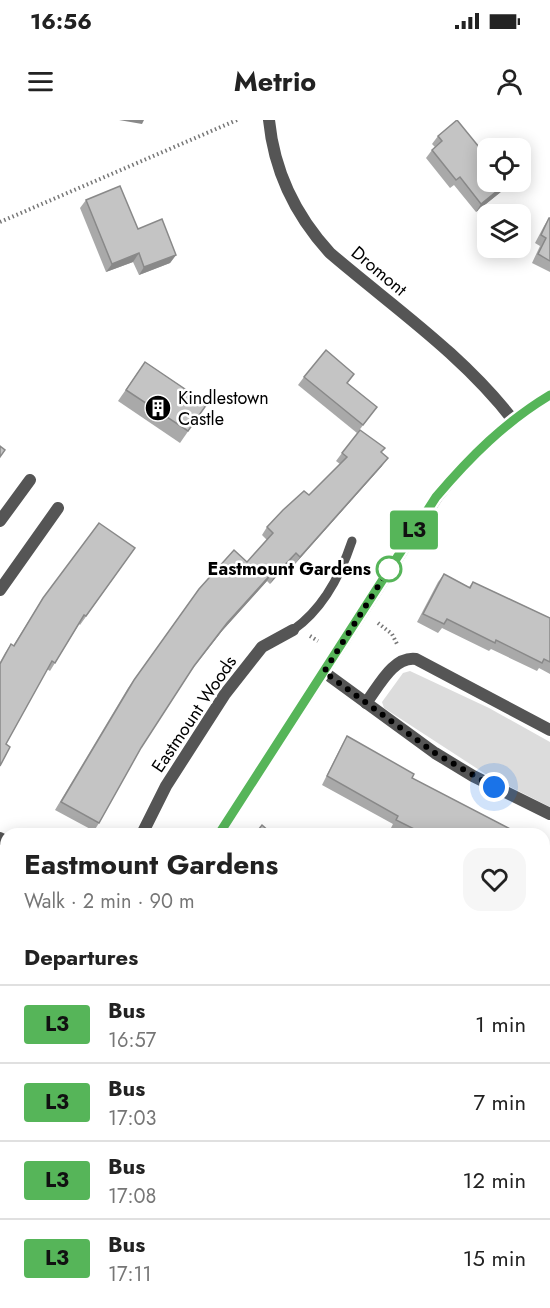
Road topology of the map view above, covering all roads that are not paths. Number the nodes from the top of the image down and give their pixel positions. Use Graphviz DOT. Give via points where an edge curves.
graph roads {
  1 [pos="269,120"];
  2 [pos="550,395"];
  3 [pos="513,420"];
  4 [pos="30,480"];
  5 [pos="58,508"];
  6 [pos="0,521"];
  7 [pos="352,541"];
  8 [pos="2,582"];
  9 [pos="293,630"];
  10 [pos="324,672"];
  11 [pos="366,703"];
  12 [pos="550,730"];
  13 [pos="550,814"];
  14 [pos="145,828"];
  15 [pos="223,828"];
  1 -- 3 [label="street, Dromont" via="277,165 297,210 315,237 330,254 457,358 491,391"];
  2 -- 3 [label="street"];
  3 -- 10 [label="street" via="459,469 436,497"];
  4 -- 6 [label="street"];
  5 -- 8 [label="street"];
  7 -- 9 [label="lane" via="330,591"];
  9 -- 14 [label="street, Eastmount Woods" via="262,647 225,694 166,786"];
  10 -- 11 [label="street"];
  10 -- 15 [label="street"];
  11 -- 12 [label="street" via="404,659 416,659"];
  11 -- 13 [label="street" via="473,776"];
}
